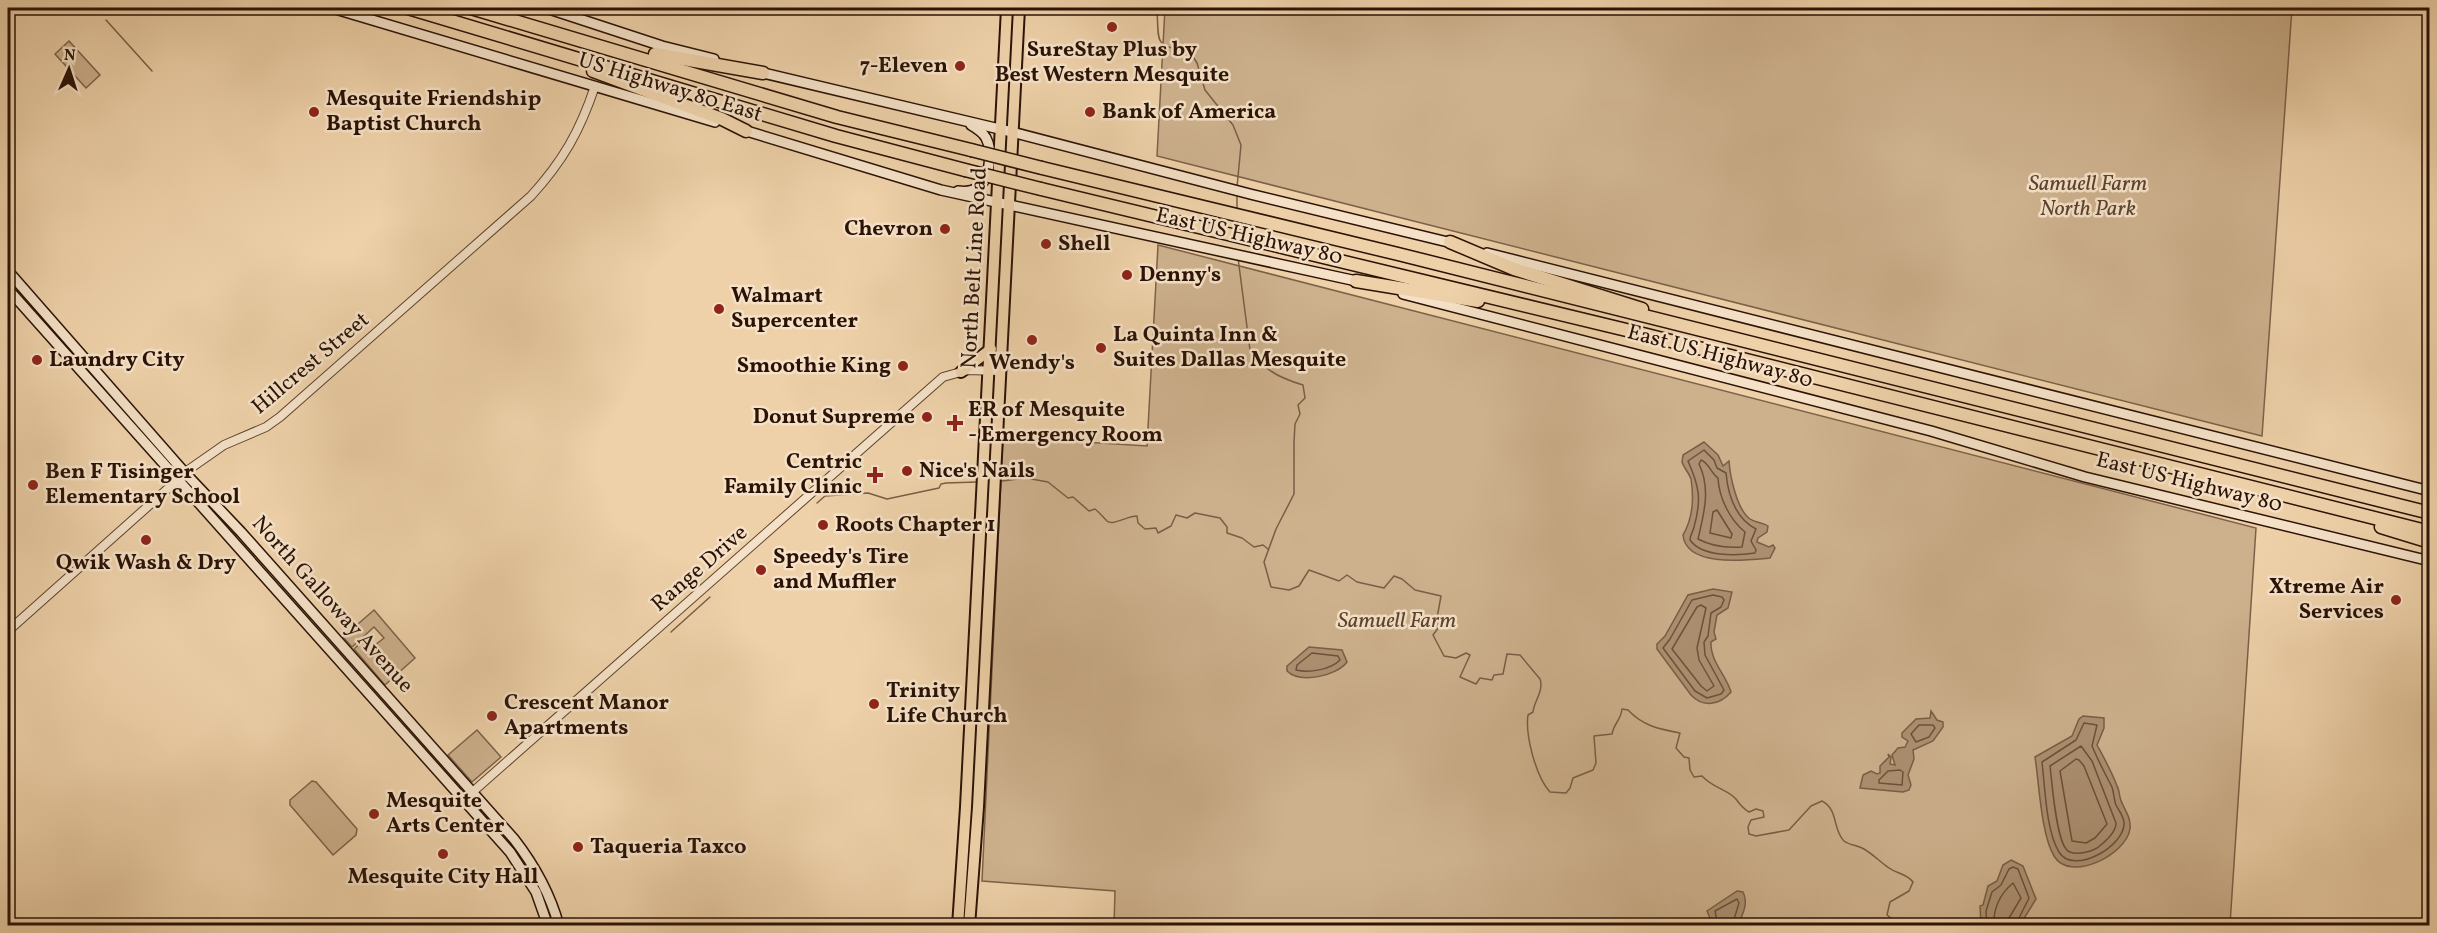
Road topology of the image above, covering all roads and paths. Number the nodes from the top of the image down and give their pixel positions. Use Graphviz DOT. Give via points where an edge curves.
graph roads {
  1 [pos="332,8"];
  2 [pos="408,8"];
  3 [pos="471,8"];
  4 [pos="546,8"];
  5 [pos="1007,8"];
  6 [pos="1019,8"];
  7 [pos="609,47"];
  8 [pos="543,48"];
  9 [pos="763,74"];
  10 [pos="595,86"];
  11 [pos="966,122"];
  12 [pos="746,131"];
  13 [pos="1007,131"];
  14 [pos="941,190"];
  15 [pos="1003,205"];
  16 [pos="1450,242"];
  17 [pos="8,271"];
  18 [pos="1356,281"];
  19 [pos="8,289"];
  20 [pos="999,294"];
  21 [pos="1643,334"];
  22 [pos="991,349"];
  23 [pos="1784,352"];
  24 [pos="995,371"];
  25 [pos="961,372"];
  26 [pos="130,411"];
  27 [pos="122,418"];
  28 [pos="185,473"];
  29 [pos="177,480"];
  30 [pos="2268,491"];
  31 [pos="2430,491"];
  32 [pos="2430,513"];
  33 [pos="2430,532"];
  34 [pos="2430,542"];
  35 [pos="2430,561"];
  36 [pos="984,577"];
  37 [pos="8,631"];
  38 [pos="471,793"];
  39 [pos="462,800"];
  40 [pos="548,926"];
  41 [pos="559,926"];
  42 [pos="957,926"];
  43 [pos="969,926"];
  1 -- 10 [label="main road, US Highway 80 East"];
  2 -- 8 [label="highway"];
  3 -- 7 [label="highway"];
  4 -- 9 [label="main road, US Highway 80 East"];
  5 -- 13 [label="main road, North Belt Line Road"];
  6 -- 13 [label="main road, North Belt Line Road"];
  7 -- 9 [label="highway"];
  7 -- 23 [label="highway, bridge" via="837,117"];
  8 -- 12 [label="highway"];
  8 -- 21 [label="highway, bridge" via="815,130 965,170"];
  9 -- 11 [label="main road, US Highway 80 East"];
  10 -- 12 [label="main road, US Highway 80 East"];
  10 -- 28 [label="street, Hillcrest Street" via="584,119 566,153 531,196 280,417 224,445"];
  11 -- 13 [label="main road, US Highway 80 East"];
  11 -- 14 [label="main road" via="984,135 989,146 985,180 975,190"];
  12 -- 14 [label="main road, US Highway 80 East"];
  13 -- 15 [label="main road, North Belt Line Road"];
  13 -- 16 [label="main road, East US Highway 80"];
  14 -- 15 [label="main road, US Highway 80 East"];
  15 -- 18 [label="main road, East US Highway 80"];
  15 -- 20 [label="main road, North Belt Line Road"];
  16 -- 23 [label="highway" via="1514,269"];
  16 -- 31 [label="main road, East US Highway 80"];
  17 -- 26 [label="main road, North Galloway Avenue"];
  18 -- 21 [label="highway" via="1485,302 1615,332"];
  18 -- 35 [label="main road, East US Highway 80" via="1931,431 2085,477"];
  19 -- 27 [label="main road, North Galloway Avenue"];
  20 -- 22 [label="main road, North Belt Line Road"];
  20 -- 24 [label="main road, North Belt Line Road"];
  21 -- 30 [label="highway"];
  22 -- 24 [label="main road, North Belt Line Road"];
  22 -- 25 [label="main road"];
  23 -- 32 [label="highway"];
  24 -- 25 [label="street, Range Drive"];
  24 -- 36 [label="main road, North Belt Line Road"];
  25 -- 38 [label="street, Range Drive" via="943,377 909,406"];
  26 -- 27 [label="main road"];
  26 -- 28 [label="main road, North Galloway Avenue"];
  27 -- 29 [label="main road, North Galloway Avenue"];
  28 -- 29 [label="street, Hillcrest Street"];
  28 -- 38 [label="main road, North Galloway Avenue"];
  29 -- 37 [label="street, Hillcrest Street"];
  29 -- 39 [label="main road, North Galloway Avenue"];
  30 -- 33 [label="highway"];
  30 -- 34 [label="highway"];
  36 -- 42 [label="main road, North Belt Line Road"];
  36 -- 43 [label="main road, North Belt Line Road" via="978,807"];
  38 -- 39 [label="street, Range Drive"];
  38 -- 41 [label="main road, North Galloway Avenue" via="533,865 548,892"];
  39 -- 40 [label="main road, North Galloway Avenue" via="522,867 540,899"];
}
